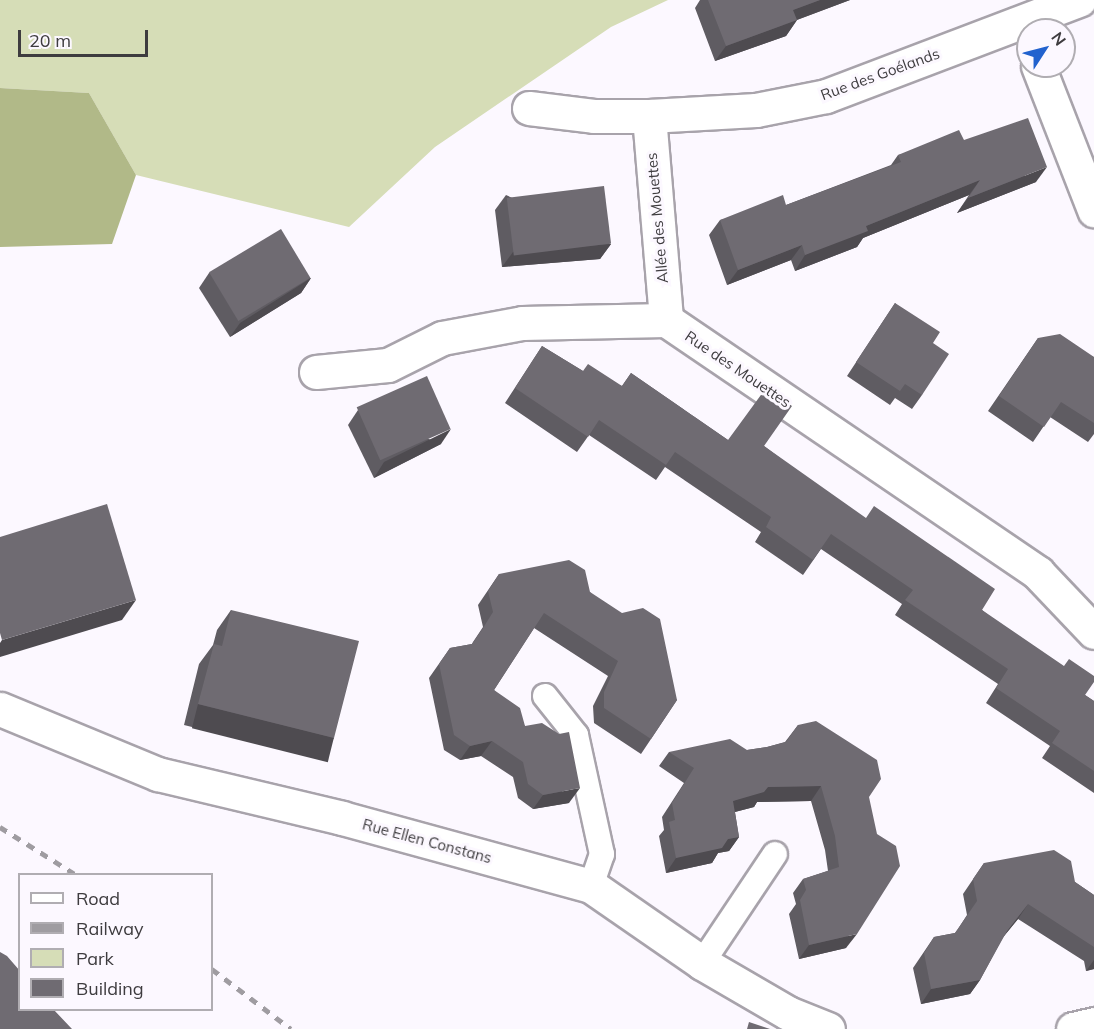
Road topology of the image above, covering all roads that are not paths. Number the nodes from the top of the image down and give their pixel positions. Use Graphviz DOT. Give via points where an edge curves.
graph roads {
  1 [pos="1079,0"];
  2 [pos="1047,18"];
  3 [pos="1016,34"];
  4 [pos="1043,78"];
  5 [pos="529,108"];
  6 [pos="648,116"];
  7 [pos="1094,210"];
  8 [pos="666,320"];
  9 [pos="316,372"];
  10 [pos="1094,632"];
  11 [pos="545,696"];
  12 [pos="0,709"];
  13 [pos="775,854"];
  14 [pos="591,886"];
  15 [pos="702,963"];
  16 [pos="1094,1024"];
  17 [pos="828,1029"];
  18 [pos="1073,1029"];
  1 -- 2 [label="street, Rue des Goélands"];
  3 -- 6 [label="street, Rue des Goélands" via="826,96 756,110"];
  4 -- 7 [label="street"];
  5 -- 6 [label="street, Rue des Goélands" via="594,116"];
  6 -- 8 [label="street, Allée des Mouettes"];
  8 -- 9 [label="street" via="522,323 442,338 388,365"];
  8 -- 10 [label="street, Rue des Mouettes" via="1038,573"];
  11 -- 14 [label="lane" via="576,735 602,854"];
  12 -- 14 [label="street, Rue Ellen Constans" via="158,774 342,818"];
  13 -- 15 [label="lane"];
  14 -- 15 [label="street, Rue Ellen Constans"];
  15 -- 17 [label="street, Rue Ellen Constans" via="788,1013"];
  16 -- 18 [label="street"];
}
